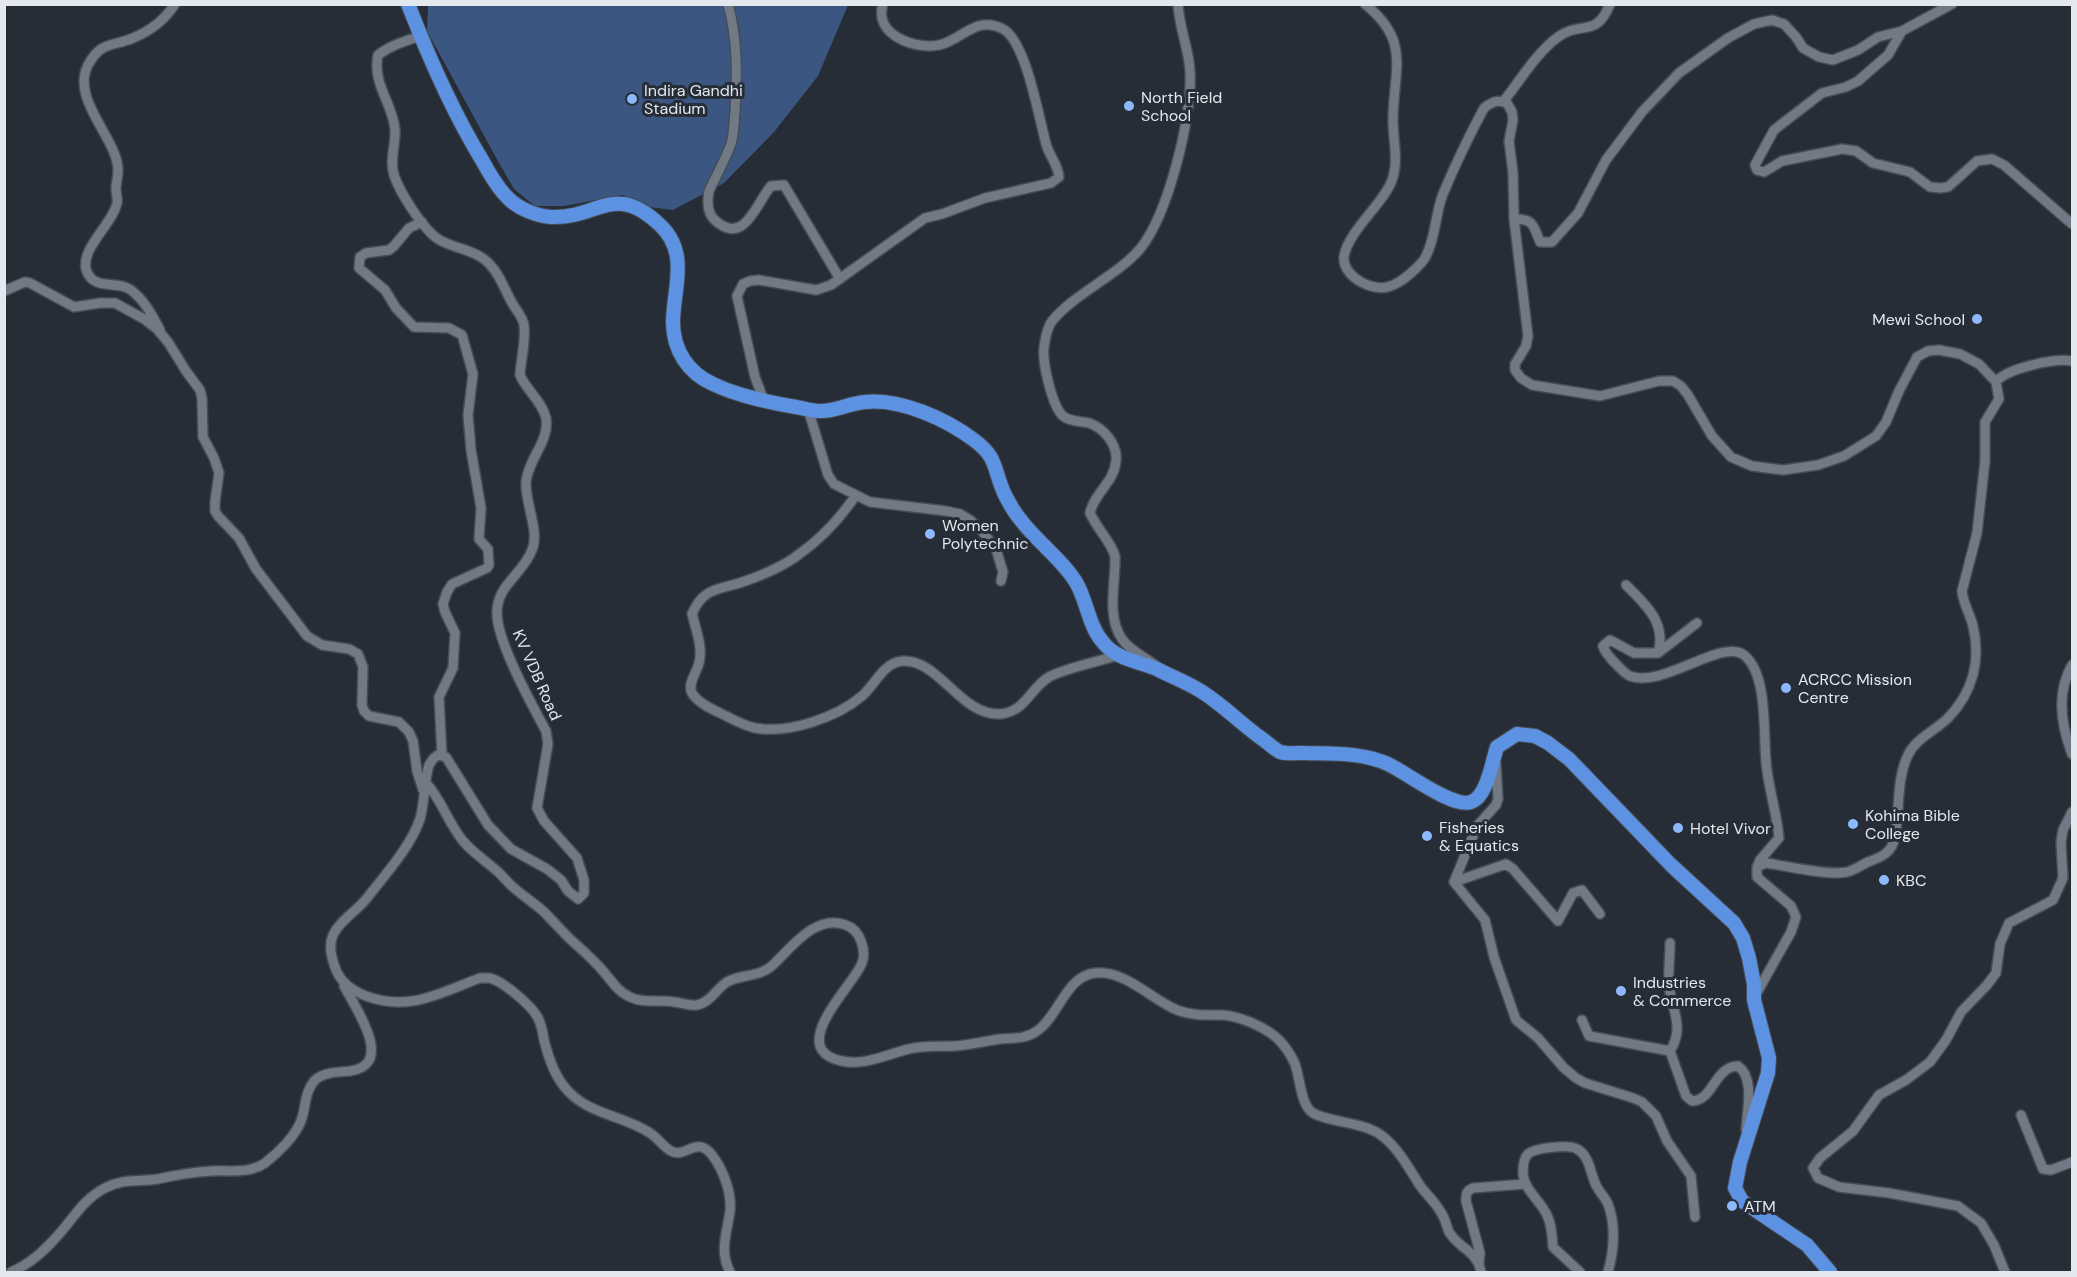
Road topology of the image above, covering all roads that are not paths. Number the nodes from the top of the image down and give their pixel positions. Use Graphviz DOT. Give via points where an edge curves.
graph roads {
  1 [pos="175,4"];
  2 [pos="408,4"];
  3 [pos="728,4"];
  4 [pos="883,4"];
  5 [pos="1178,4"];
  6 [pos="1365,4"];
  7 [pos="1610,4"];
  8 [pos="1952,4"];
  9 [pos="1902,31"];
  10 [pos="421,36"];
  11 [pos="1503,102"];
  12 [pos="1514,219"];
  13 [pos="422,222"];
  14 [pos="2073,224"];
  15 [pos="840,279"];
  16 [pos="4,291"];
  17 [pos="163,335"];
  18 [pos="2073,362"];
  19 [pos="1996,382"];
  20 [pos="764,401"];
  21 [pos="808,409"];
  22 [pos="856,495"];
  23 [pos="1001,581"];
  24 [pos="1626,585"];
  25 [pos="1697,623"];
  26 [pos="1658,652"];
  27 [pos="1118,655"];
  28 [pos="2073,665"];
  29 [pos="1167,675"];
  30 [pos="1497,747"];
  31 [pos="2073,754"];
  32 [pos="442,756"];
  33 [pos="426,783"];
  34 [pos="424,796"];
  35 [pos="2073,812"];
  36 [pos="1757,867"];
  37 [pos="1454,882"];
  38 [pos="1600,915"];
  39 [pos="1670,943"];
  40 [pos="339,976"];
  41 [pos="1754,1000"];
  42 [pos="1582,1020"];
  43 [pos="1670,1051"];
  44 [pos="2021,1115"];
  45 [pos="1744,1150"];
  46 [pos="2073,1162"];
  47 [pos="1525,1184"];
  48 [pos="1695,1216"];
  49 [pos="1480,1268"];
  50 [pos="11,1272"];
  51 [pos="730,1272"];
  52 [pos="1580,1272"];
  53 [pos="1608,1272"];
  54 [pos="1830,1272"];
  55 [pos="2005,1272"];
  1 -- 17 [label="street" via="150,29 132,39 101,47 84,77 85,91 117,158 118,171 117,202 88,255 87,271 100,284 129,288 147,306"];
  2 -- 10 [label="highway"];
  3 -- 15 [label="street" via="736,55 733,135 709,191 711,216 721,225 735,229 749,219 771,186 784,185"];
  4 -- 15 [label="street" via="883,21 889,30 901,40 918,45 940,45 973,27 994,25 1012,35 1029,74 1046,144 1059,177 1051,183 985,198 926,218"];
  5 -- 29 [label="street" via="1190,79 1178,162 1154,227 1139,250 1050,322 1044,348 1059,411 1065,418 1098,427 1115,450 1111,479 1095,498 1090,513 1115,556 1115,624 1123,640"];
  6 -- 11 [label="street" via="1389,28 1398,54 1393,121 1395,167 1392,182 1344,256 1353,277 1381,288 1393,286 1418,266 1426,256 1441,198 1461,151 1484,108 1492,102"];
  7 -- 11 [label="street" via="1603,20 1565,32 1549,45"];
  8 -- 9 [label="street"];
  9 -- 12 [label="street" via="1878,37 1833,60 1803,48 1784,24 1772,20 1754,24 1700,57 1661,92 1606,160 1578,213 1552,242 1540,242 1533,223"];
  9 -- 14 [label="street" via="1888,55 1858,81 1822,93 1774,130 1756,170 1764,172 1782,161 1842,149 1856,151 1873,163 1910,172 1930,187 1940,188 1948,187 1977,161 1992,159"];
  10 -- 13 [label="street, KV VDB Road" via="385,50 376,63 377,79 395,129 394,175"];
  10 -- 20 [label="highway" via="467,137 508,198 547,217 576,215 611,203 625,203 639,208 662,226 676,258 679,279 673,322 680,354 692,372 713,385"];
  11 -- 12 [label="street" via="1512,112 1513,120 1509,141"];
  12 -- 19 [label="street" via="1528,336 1515,364 1521,378 1532,385 1600,396 1672,381 1688,395 1712,436 1731,457 1752,466 1783,470 1818,465 1861,447 1886,422 1917,357 1928,351 1960,354 1979,364"];
  13 -- 32 [label="street" via="409,228 389,250 360,257 359,268 386,290 414,327 449,328 462,335 473,374 468,415 481,508 479,539 488,549 490,561 487,568 452,585 443,604 455,633 453,668 439,697"];
  13 -- 32 [label="street, KV VDB Road" via="439,239 484,259 497,272 524,321 519,375 545,414 547,429 526,482 534,549 498,599 496,615 510,656 546,731 548,744 537,808 578,858 584,894 578,899 548,869 511,849 488,825"];
  15 -- 20 [label="street" via="816,290 759,280 739,289 737,296 755,377"];
  16 -- 17 [label="street" via="25,282 74,307 116,303"];
  17 -- 34 [label="street" via="202,398 203,437 219,473 215,502 218,516 239,538 252,563 307,636 322,645 358,654 363,667 364,711 399,722 410,732"];
  18 -- 19 [label="street" via="2045,361"];
  19 -- 36 [label="street" via="1999,399 1985,422 1977,533 1962,591 1973,626 1976,667 1969,688 1947,719 1921,739 1907,757 1893,846 1887,854 1849,872 1766,863"];
  20 -- 21 [label="highway"];
  21 -- 22 [label="street" via="828,475 834,484"];
  21 -- 27 [label="highway" via="821,412 883,401 948,423 978,444 996,466 1003,492 1020,519 1075,580 1098,638"];
  22 -- 23 [label="street" via="870,502 960,514 981,530 996,549 1003,572"];
  22 -- 27 [label="street" via="838,520 798,556 700,599 692,614 700,656 691,688 699,700 753,728 795,726 848,706 885,669 904,661 927,668 968,702 999,714 1021,706 1051,676"];
  24 -- 26 [label="street" via="1654,616 1660,631"];
  25 -- 26 [label="street"];
  26 -- 36 [label="street" via="1634,653 1610,640 1603,646 1629,676 1640,678 1656,677 1730,650 1743,654 1755,669 1779,838"];
  27 -- 29 [label="highway"];
  28 -- 31 [label="street" via="2065,681 2062,724"];
  29 -- 30 [label="highway" via="1199,690 1281,752 1362,755 1411,776 1450,801 1467,804 1478,799"];
  30 -- 37 [label="street" via="1498,800 1477,826"];
  30 -- 41 [label="highway" via="1517,734 1535,736 1569,759 1671,865 1734,923 1749,958"];
  32 -- 33 [label="street" via="438,755 429,765"];
  33 -- 34 [label="street"];
  33 -- 49 [label="street" via="466,845 543,912 613,984 640,1002 699,1005 728,982 768,969 807,932 837,923 850,926 864,948 858,971 823,1022 820,1033 825,1052 843,1061 872,1059 914,1047 1027,1037 1047,1023 1082,976 1092,974 1115,976 1188,1013 1233,1017 1261,1027 1287,1050 1307,1108 1316,1115 1378,1133 1412,1170 1443,1214 1450,1233 1476,1257"];
  34 -- 40 [label="street" via="415,831 362,904 334,933 330,943"];
  35 -- 55 [label="street" via="2063,830 2063,878 2053,900 2009,923 2000,944 1996,973 1961,1012 1934,1058 1879,1095 1853,1131 1813,1168 1818,1178 1839,1187 1958,1206 1981,1223"];
  36 -- 41 [label="street" via="1757,877 1791,906 1796,917"];
  37 -- 38 [label="street" via="1506,864 1558,921 1573,893 1582,890"];
  37 -- 48 [label="street" via="1485,920 1516,1020 1576,1078 1642,1102 1656,1116 1667,1141 1691,1176"];
  39 -- 43 [label="street" via="1670,989 1678,1031"];
  40 -- 50 [label="street" via="370,1036 370,1057 360,1069 316,1080 306,1097 302,1120 265,1163 246,1170 188,1172 117,1183 83,1204 60,1233 28,1263"];
  40 -- 51 [label="street" via="353,991 402,1003 426,999 480,978 501,983 539,1019 555,1074 570,1093 603,1113 652,1134 672,1152 699,1146 712,1154 729,1199 723,1249"];
  41 -- 45 [label="highway" via="1769,1058 1768,1073"];
  42 -- 43 [label="street" via="1589,1036"];
  43 -- 45 [label="street" via="1686,1096 1692,1101 1707,1095 1730,1066 1738,1066 1746,1073"];
  44 -- 46 [label="street" via="2043,1169"];
  45 -- 54 [label="highway" via="1735,1181 1742,1201 1807,1245"];
  47 -- 49 [label="street" via="1473,1188 1466,1193"];
  47 -- 52 [label="street" via="1547,1215 1553,1247"];
  47 -- 53 [label="street" via="1523,1167 1527,1154 1564,1147 1582,1153 1612,1221"];
}
